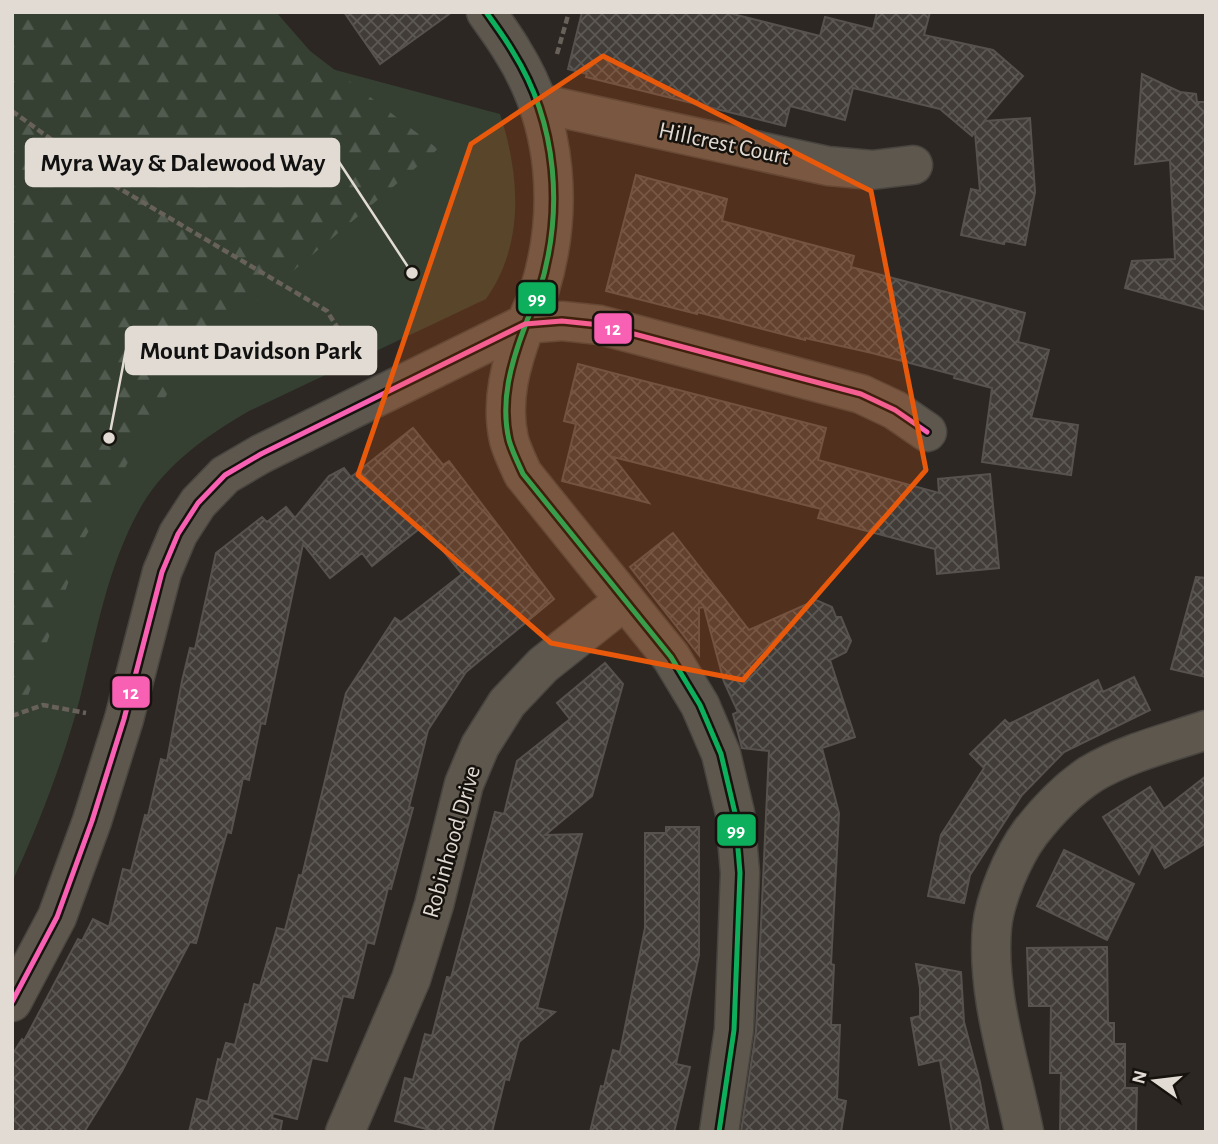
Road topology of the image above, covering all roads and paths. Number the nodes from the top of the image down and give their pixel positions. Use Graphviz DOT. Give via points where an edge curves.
graph roads {
  1 [pos="486,12"];
  2 [pos="538,103"];
  3 [pos="12,110"];
  4 [pos="913,165"];
  5 [pos="525,324"];
  6 [pos="374,397"];
  7 [pos="927,432"];
  8 [pos="625,600"];
  9 [pos="12,716"];
  10 [pos="124,719"];
  11 [pos="1206,730"];
  12 [pos="12,1002"];
  13 [pos="345,1132"];
  14 [pos="719,1132"];
  15 [pos="1024,1132"];
  1 -- 2 [label="street" via="514,53"];
  2 -- 4 [label="street, Hillcrest Court" via="828,166 873,170"];
  2 -- 5 [label="street" via="552,161 553,224 548,259"];
  3 -- 6 [label="path" via="117,187 327,312 358,358"];
  5 -- 6 [label="street"];
  5 -- 7 [label="street" via="600,325 861,394"];
  5 -- 8 [label="street" via="504,406 509,441 523,474"];
  6 -- 10 [label="street" via="226,475 198,503 162,572"];
  8 -- 13 [label="street, Robinhood Drive" via="543,665 508,703 481,746 464,784 411,979"];
  8 -- 14 [label="street" via="671,657 700,705 721,754 736,813 740,873 734,1030"];
  9 -- 10 [label="path" via="43,705"];
  10 -- 12 [label="street" via="57,917"];
  11 -- 15 [label="street" via="1090,775 1054,804 1018,852 992,925 992,951 998,1006"];
}
